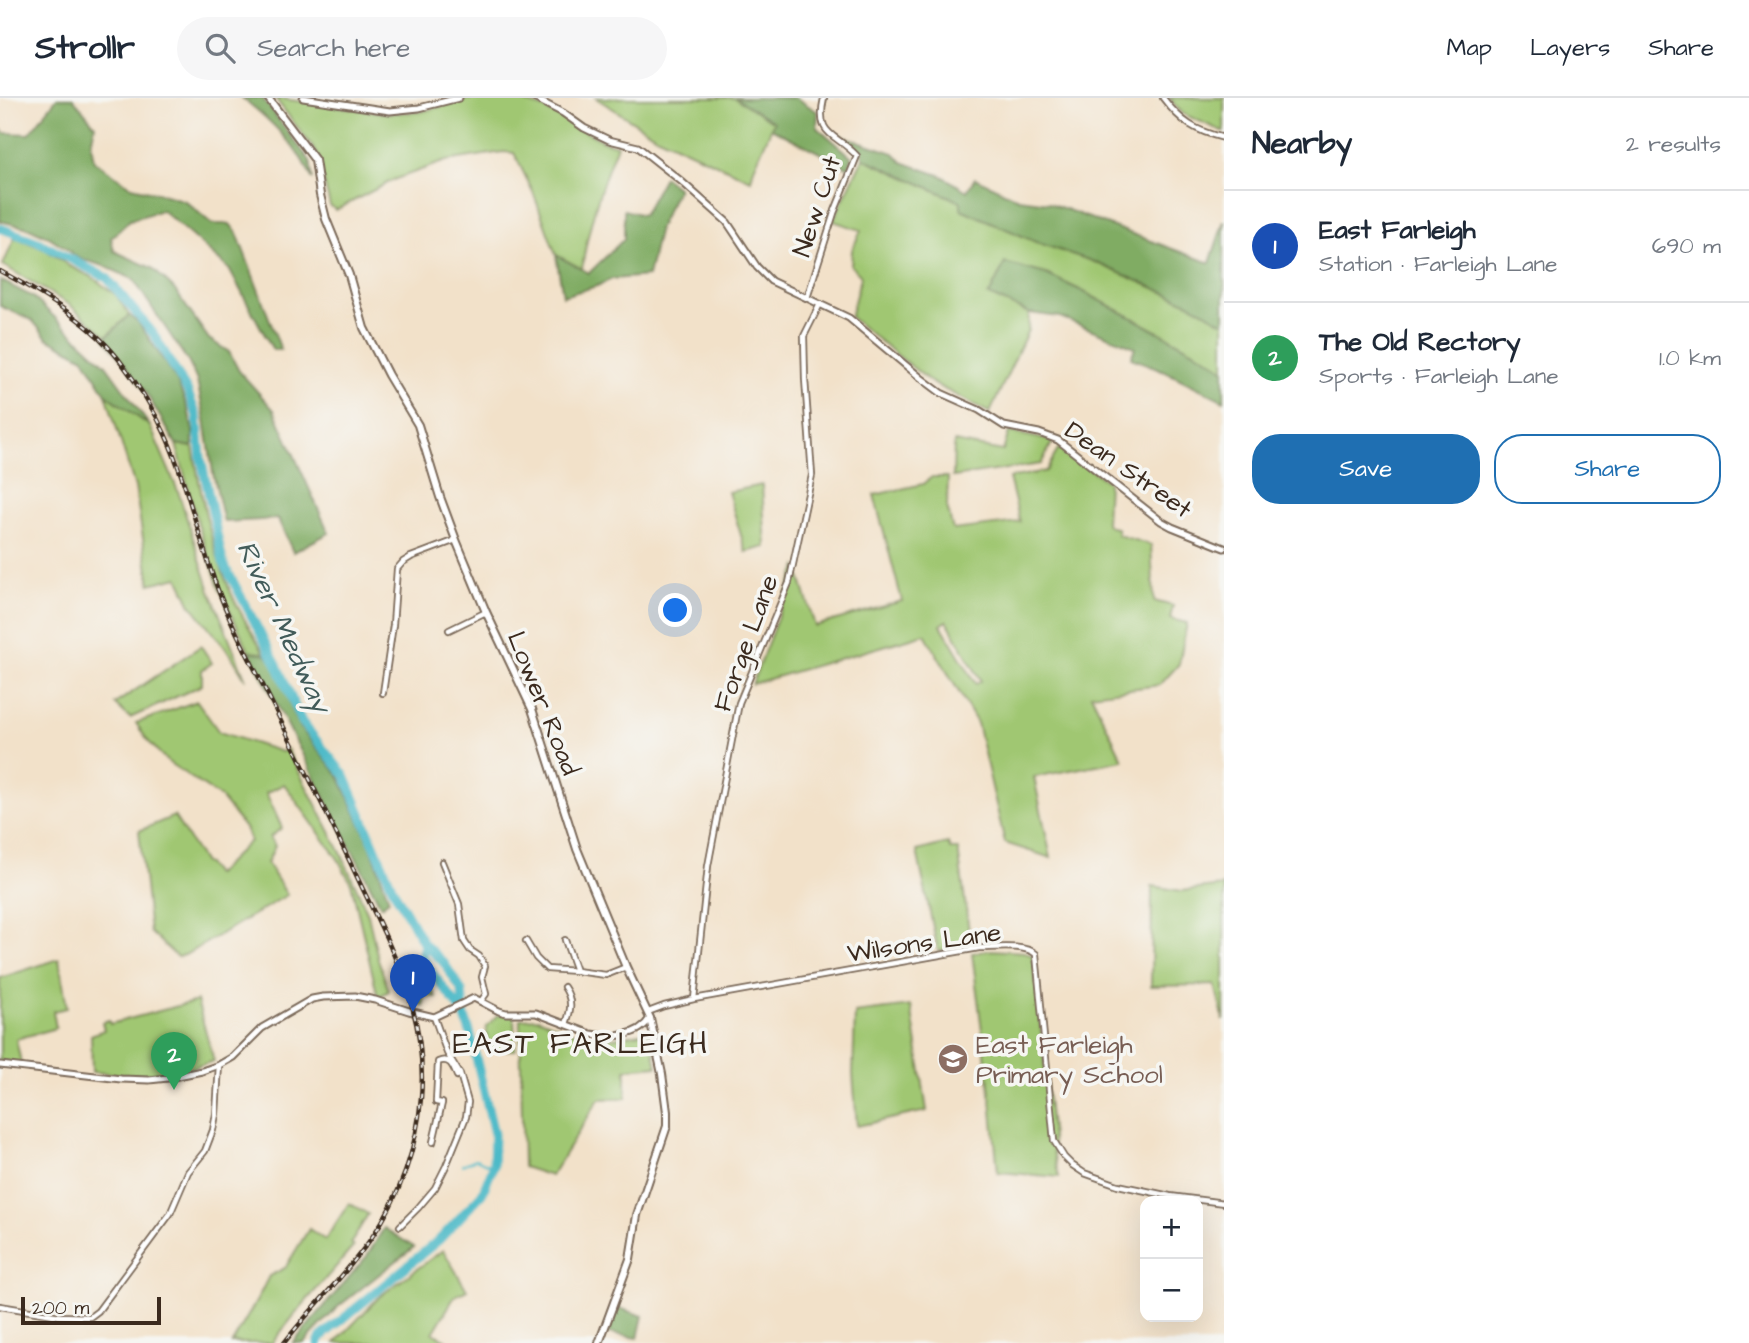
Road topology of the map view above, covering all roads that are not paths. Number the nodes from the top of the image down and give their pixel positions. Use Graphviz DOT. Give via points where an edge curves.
graph roads {
  1 [pos="268,98"];
  2 [pos="303,98"];
  3 [pos="459,98"];
  4 [pos="534,98"];
  5 [pos="824,98"];
  6 [pos="1163,98"];
  7 [pos="1224,138"];
  8 [pos="807,298"];
  9 [pos="820,304"];
  10 [pos="456,540"];
  11 [pos="1224,548"];
  12 [pos="486,612"];
  13 [pos="449,629"];
  14 [pos="383,693"];
  15 [pos="442,862"];
  16 [pos="565,940"];
  17 [pos="526,941"];
  18 [pos="576,946"];
  19 [pos="569,948"];
  20 [pos="626,967"];
  21 [pos="576,971"];
  22 [pos="568,990"];
  23 [pos="694,999"];
  24 [pos="479,1000"];
  25 [pos="649,1015"];
  26 [pos="434,1017"];
  27 [pos="566,1024"];
  28 [pos="640,1029"];
  29 [pos="654,1034"];
  30 [pos="0,1065"];
  31 [pos="219,1065"];
  32 [pos="460,1074"];
  33 [pos="433,1142"];
  34 [pos="1224,1203"];
  35 [pos="400,1226"];
  36 [pos="0,1306"];
  37 [pos="599,1343"];
  1 -- 10 [label="main road, Lower Road" via="315,160 326,219 364,328 418,425"];
  2 -- 3 [label="street" via="390,111"];
  4 -- 8 [label="street, Dean Street" via="609,140 638,147 727,222 763,275"];
  5 -- 8 [label="street, New Cut" via="822,124 858,156"];
  6 -- 7 [label="street" via="1183,122"];
  8 -- 9 [label="street, Dean Street"];
  9 -- 11 [label="street, Dean Street" via="849,318 942,393 1004,426 1058,440 1161,521"];
  9 -- 23 [label="street, Forge Lane" via="804,336 812,475 789,583 739,703 708,866"];
  10 -- 12 [label="main road, Lower Road"];
  10 -- 14 [label="street" via="411,557 397,569"];
  12 -- 13 [label="street"];
  12 -- 20 [label="main road, Lower Road" via="532,709 577,849"];
  15 -- 24 [label="street" via="459,904 464,940 485,965 486,994"];
  16 -- 19 [label="street"];
  17 -- 21 [label="street" via="547,969"];
  18 -- 19 [label="street"];
  19 -- 21 [label="street"];
  20 -- 21 [label="street" via="606,975"];
  20 -- 25 [label="main road, Lower Road"];
  22 -- 27 [label="street" via="571,1004"];
  23 -- 25 [label="street"];
  23 -- 34 [label="street, Wilsons Lane" via="979,948 1032,950 1041,990 1054,1141 1064,1157 1084,1173 1118,1185"];
  24 -- 26 [label="street" via="471,999"];
  24 -- 27 [label="street" via="506,1013 536,1013"];
  25 -- 28 [label="street"];
  25 -- 29 [label="main road, Lower Road"];
  26 -- 31 [label="street" via="355,996 323,997 303,1003 262,1028"];
  26 -- 32 [label="street"];
  27 -- 28 [label="street" via="600,1036"];
  28 -- 29 [label="street"];
  29 -- 37 [label="main road, Lower Road" via="667,1126 637,1215 630,1259"];
  30 -- 31 [label="street" via="136,1080 185,1075"];
  31 -- 36 [label="street" via="216,1114 205,1151 188,1172 170,1214 98,1311 90,1317 74,1317"];
  32 -- 33 [label="street" via="457,1076 451,1062 438,1062 436,1102 442,1103"];
  32 -- 35 [label="street" via="468,1102 466,1116 435,1188"];
}
